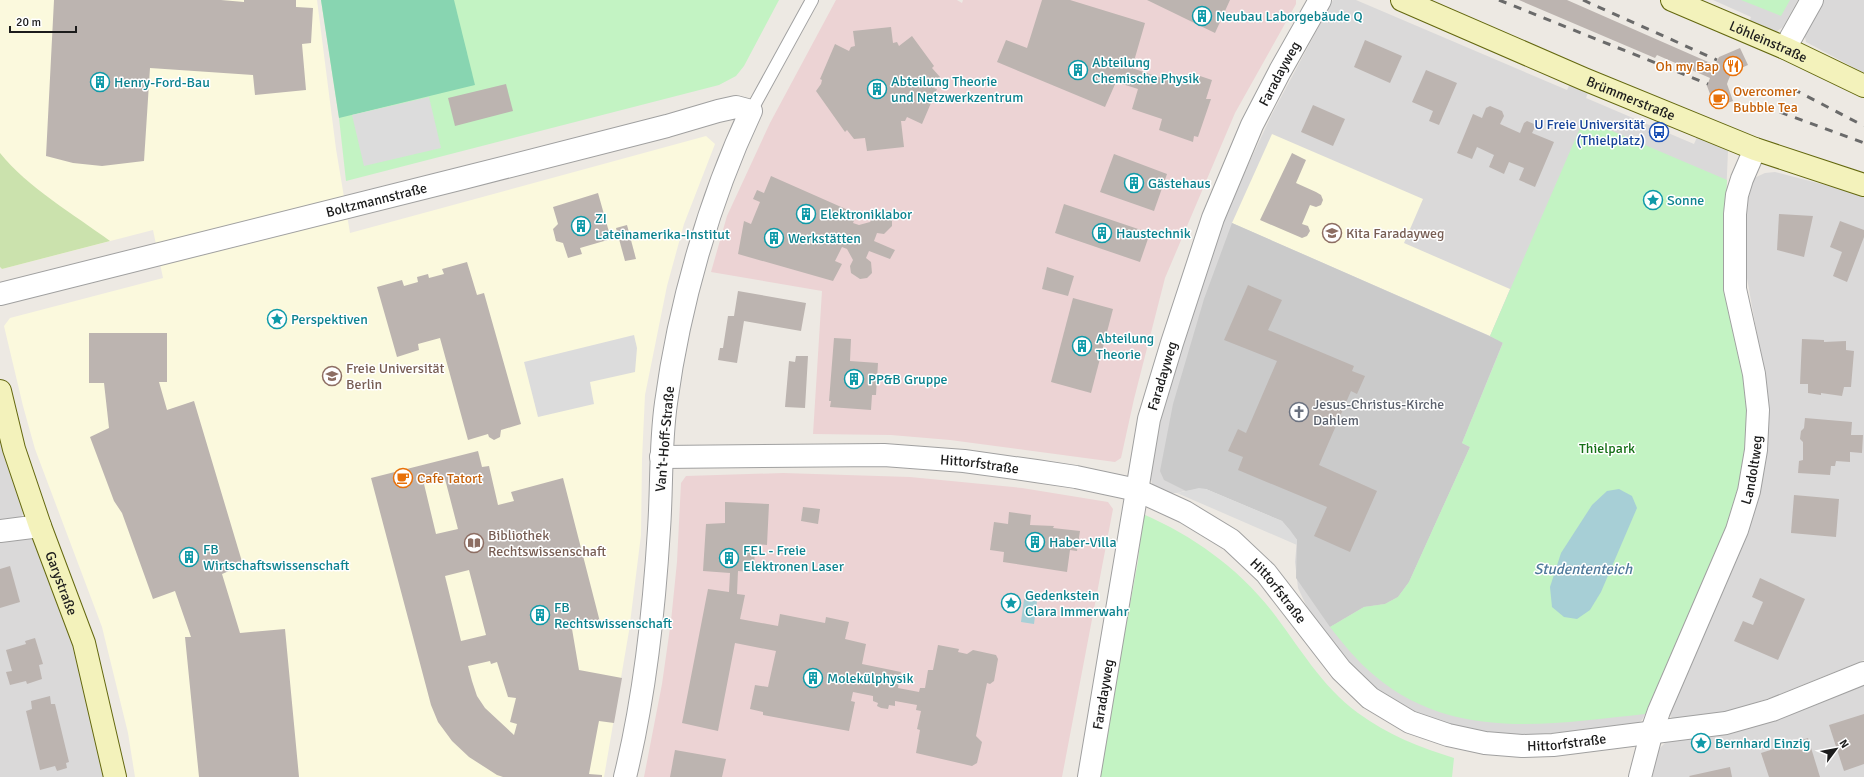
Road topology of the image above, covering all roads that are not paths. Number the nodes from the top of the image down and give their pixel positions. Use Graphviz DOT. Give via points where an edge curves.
graph roads {
  1 [pos="812,0"];
  2 [pos="1320,0"];
  3 [pos="1402,0"];
  4 [pos="1672,0"];
  5 [pos="1812,0"];
  6 [pos="1785,48"];
  7 [pos="1864,86"];
  8 [pos="751,111"];
  9 [pos="1755,149"];
  10 [pos="1864,186"];
  11 [pos="0,294"];
  12 [pos="0,391"];
  13 [pos="660,457"];
  14 [pos="1137,490"];
  15 [pos="40,526"];
  16 [pos="0,531"];
  17 [pos="1864,673"];
  18 [pos="1652,731"];
  19 [pos="115,777"];
  20 [pos="625,777"];
  21 [pos="1089,777"];
  22 [pos="1640,777"];
  1 -- 8 [label="lane"];
  2 -- 14 [label="street, Faradayweg" via="1252,125 1213,218 1149,419"];
  3 -- 9 [label="main road, Brümmerstraße" via="1584,79"];
  4 -- 6 [label="main road, Löhleinstraße"];
  5 -- 6 [label="street"];
  6 -- 7 [label="main road, Löhleinstraße"];
  8 -- 11 [label="street, Boltzmannstraße" via="736,107 718,110 668,126"];
  8 -- 13 [label="street, Van't-Hoff-Straße" via="720,188 690,278 666,403"];
  9 -- 10 [label="main road, Brümmerstraße"];
  9 -- 18 [label="street, Landoltweg" via="1737,195 1735,214 1735,289 1754,374 1758,410 1756,450 1749,491 1738,530"];
  12 -- 15 [label="main road, Garystraße" via="14,449"];
  13 -- 14 [label="street, Hittorfstraße" via="884,455 964,461 1076,477"];
  13 -- 20 [label="street, Van't-Hoff-Straße" via="659,529 647,660 636,735"];
  14 -- 18 [label="street, Hittorfstraße" via="1185,512 1231,540 1266,573 1341,670 1370,698 1410,722 1485,744 1522,746 1553,745"];
  14 -- 21 [label="street, Faradayweg"];
  15 -- 16 [label="street"];
  15 -- 19 [label="main road, Garystraße" via="84,643"];
  17 -- 18 [label="street, Hittorfstraße" via="1772,710 1726,723"];
  18 -- 22 [label="street, Landoltweg"];
}
